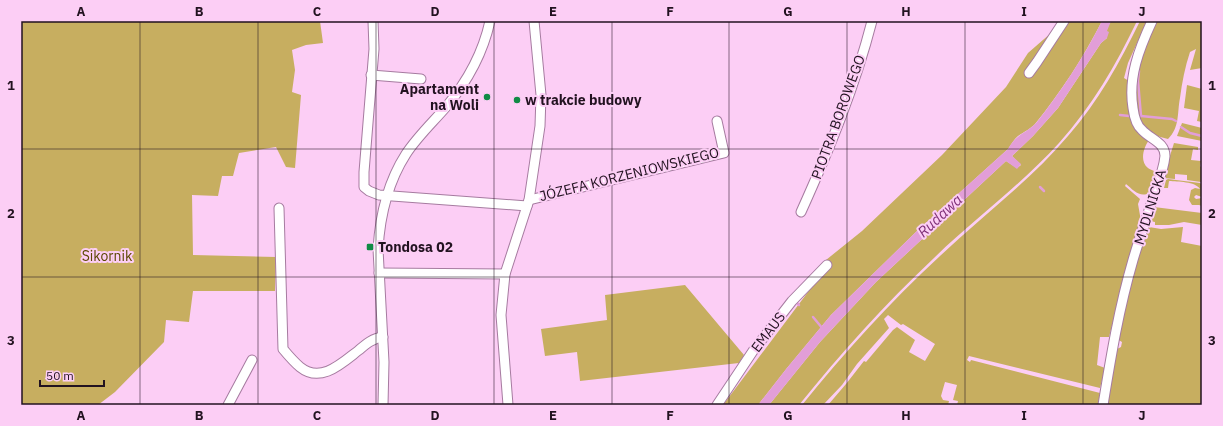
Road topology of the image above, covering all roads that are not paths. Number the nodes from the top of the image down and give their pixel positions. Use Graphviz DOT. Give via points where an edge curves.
graph roads {
  1 [pos="372,21"];
  2 [pos="490,21"];
  3 [pos="534,21"];
  4 [pos="872,21"];
  5 [pos="1064,21"];
  6 [pos="1152,21"];
  7 [pos="1029,73"];
  8 [pos="371,75"];
  9 [pos="421,78"];
  10 [pos="717,121"];
  11 [pos="387,196"];
  12 [pos="528,203"];
  13 [pos="279,208"];
  14 [pos="801,212"];
  15 [pos="826,265"];
  16 [pos="380,273"];
  17 [pos="505,274"];
  18 [pos="383,337"];
  19 [pos="252,360"];
  20 [pos="228,405"];
  21 [pos="384,405"];
  22 [pos="508,405"];
  23 [pos="716,405"];
  24 [pos="1102,405"];
  1 -- 8 [label="street" via="374,36"];
  2 -- 11 [label="street" via="479,56 465,82 406,153"];
  3 -- 12 [label="street, JÓZEFA KORZENIOWSKIEGO" via="541,95 540,126"];
  4 -- 14 [label="street, PIOTRA BOROWEGO" via="850,95"];
  5 -- 7 [label="street"];
  6 -- 24 [label="street, MYDLNICKA" via="1134,69 1132,103 1139,128 1162,146 1164,158 1125,291"];
  8 -- 9 [label="street"];
  8 -- 11 [label="street" via="363,184 369,191"];
  10 -- 12 [label="street, JÓZEFA KORZENIOWSKIEGO" via="724,153"];
  11 -- 12 [label="street"];
  11 -- 16 [label="street" via="379,232"];
  12 -- 17 [label="street, JÓZEFA KORZENIOWSKIEGO"];
  13 -- 18 [label="street" via="283,349 300,367 319,374 334,369 369,342"];
  15 -- 23 [label="street, EMAUS" via="792,300"];
  16 -- 17 [label="street"];
  16 -- 18 [label="street"];
  17 -- 22 [label="street, JÓZEFA KORZENIOWSKIEGO" via="500,315"];
  18 -- 21 [label="street"];
  19 -- 20 [label="street"];
}
